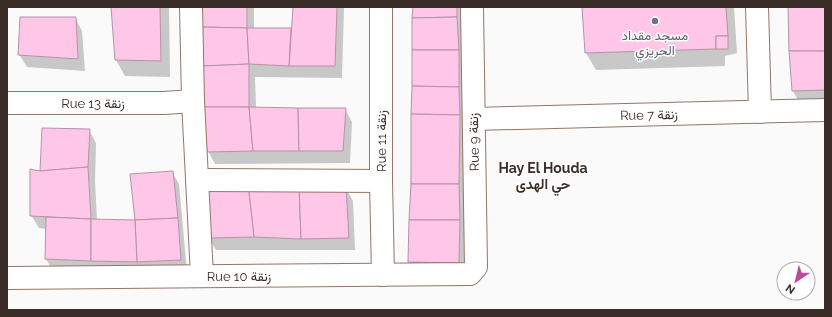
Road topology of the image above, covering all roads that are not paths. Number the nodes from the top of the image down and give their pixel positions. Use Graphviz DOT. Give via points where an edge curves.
graph roads {
  1 [pos="191,7"];
  2 [pos="381,7"];
  3 [pos="472,7"];
  4 [pos="757,7"];
  5 [pos="186,102"];
  6 [pos="7,104"];
  7 [pos="825,110"];
  8 [pos="760,112"];
  9 [pos="474,118"];
  10 [pos="197,180"];
  11 [pos="381,181"];
  12 [pos="470,274"];
  13 [pos="383,275"];
  14 [pos="202,276"];
  15 [pos="7,278"];
  1 -- 5 [label="street"];
  2 -- 11 [label="street, Rue 11 زنقة"];
  3 -- 9 [label="street, Rue 9 زنقة"];
  4 -- 8 [label="street"];
  5 -- 6 [label="street, Rue 13 زنقة"];
  5 -- 10 [label="street"];
  7 -- 8 [label="street, Rue 7 زنقة"];
  8 -- 9 [label="street, Rue 7 زنقة"];
  9 -- 12 [label="street, Rue 9 زنقة" via="476,267"];
  10 -- 11 [label="street"];
  10 -- 14 [label="street"];
  11 -- 13 [label="street, Rue 11 زنقة"];
  12 -- 13 [label="street, Rue 10 زنقة"];
  13 -- 14 [label="street, Rue 10 زنقة"];
  14 -- 15 [label="street, Rue 10 زنقة"];
}
